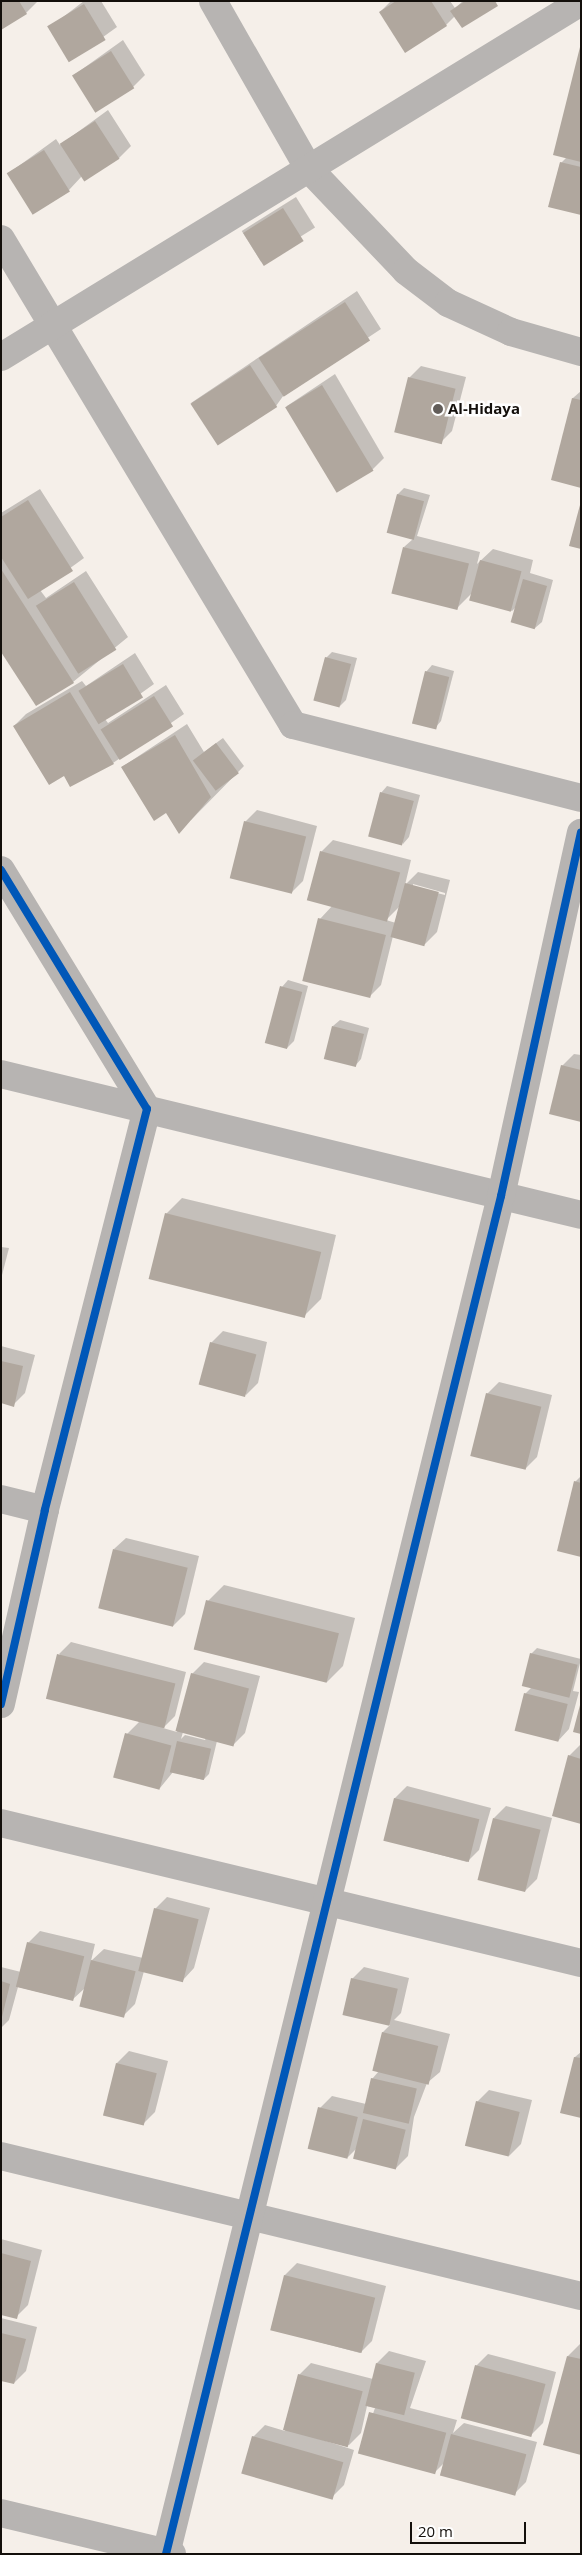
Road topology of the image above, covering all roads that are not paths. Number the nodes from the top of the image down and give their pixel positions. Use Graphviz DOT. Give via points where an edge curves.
graph roads {
  1 [pos="213,1"];
  2 [pos="581,2"];
  3 [pos="309,169"];
  4 [pos="1,239"];
  5 [pos="54,324"];
  6 [pos="581,352"];
  7 [pos="1,357"];
  8 [pos="581,798"];
  9 [pos="581,833"];
  10 [pos="1,870"];
  11 [pos="1,1074"];
  12 [pos="147,1110"];
  13 [pos="501,1196"];
  14 [pos="581,1216"];
  15 [pos="1,1499"];
  16 [pos="45,1510"];
  17 [pos="1,1704"];
  18 [pos="1,1823"];
  19 [pos="325,1902"];
  20 [pos="581,1964"];
  21 [pos="1,2156"];
  22 [pos="246,2216"];
  23 [pos="581,2296"];
  24 [pos="1,2513"];
  25 [pos="168,2553"];
  1 -- 3 [label="street"];
  2 -- 3 [label="street"];
  3 -- 5 [label="street"];
  3 -- 6 [label="street" via="406,271 448,303 511,332"];
  4 -- 5 [label="street"];
  5 -- 7 [label="street"];
  5 -- 8 [label="street" via="292,725"];
  9 -- 13 [label="street"];
  10 -- 12 [label="street"];
  11 -- 12 [label="street"];
  12 -- 13 [label="street"];
  12 -- 16 [label="street"];
  13 -- 14 [label="street"];
  13 -- 19 [label="street"];
  15 -- 16 [label="street"];
  16 -- 17 [label="street"];
  18 -- 19 [label="street"];
  19 -- 20 [label="street"];
  19 -- 22 [label="street"];
  21 -- 22 [label="street"];
  22 -- 23 [label="street"];
  22 -- 25 [label="street"];
  24 -- 25 [label="street"];
}
